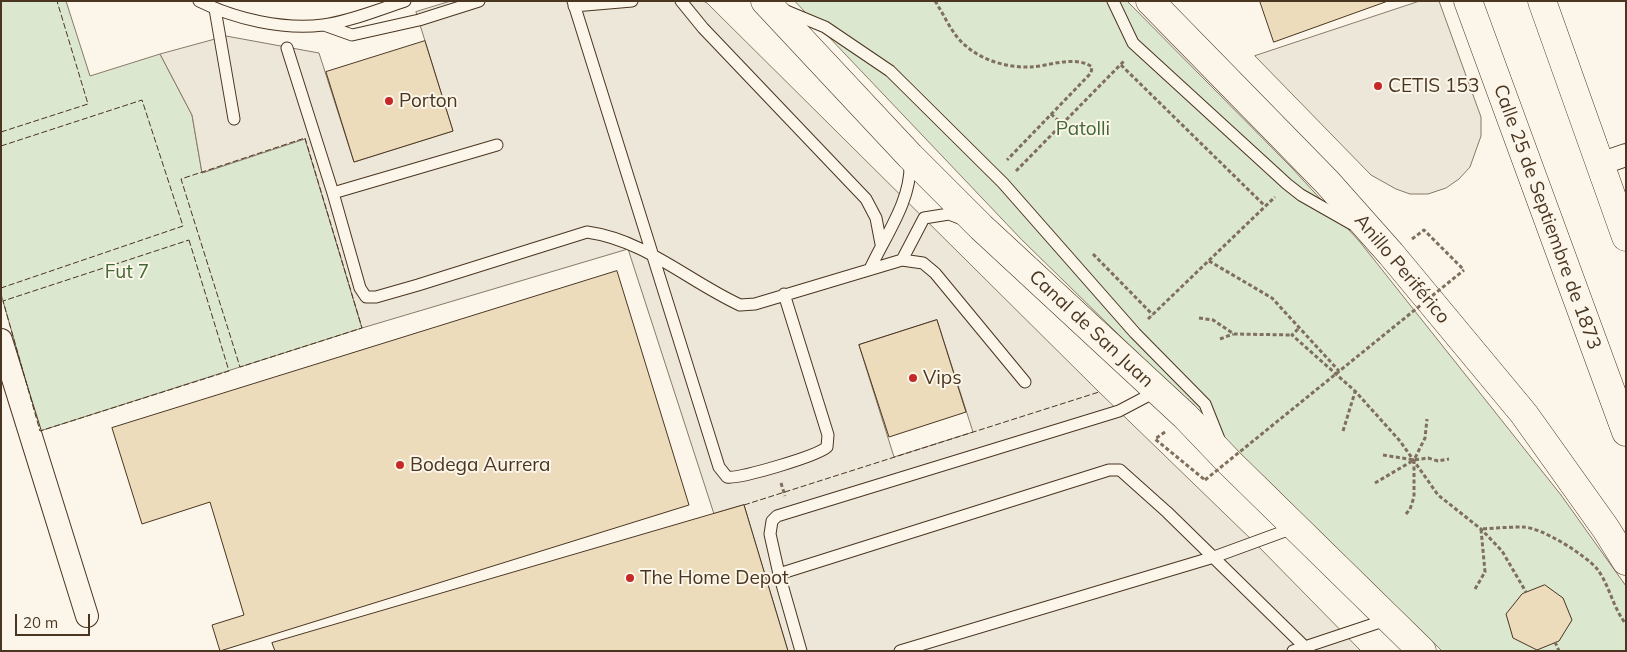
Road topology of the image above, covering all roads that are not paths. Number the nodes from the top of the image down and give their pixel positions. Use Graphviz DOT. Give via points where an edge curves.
graph roads {
  1 [pos="199,1"];
  2 [pos="405,1"];
  3 [pos="478,1"];
  4 [pos="632,1"];
  5 [pos="681,1"];
  6 [pos="1114,1"];
  7 [pos="1150,1"];
  8 [pos="1468,1"];
  9 [pos="1542,1"];
  10 [pos="767,3"];
  11 [pos="574,4"];
  12 [pos="215,9"];
  13 [pos="324,25"];
  14 [pos="287,48"];
  15 [pos="234,119"];
  16 [pos="497,145"];
  17 [pos="1626,155"];
  18 [pos="910,156"];
  19 [pos="1600,164"];
  20 [pos="334,193"];
  21 [pos="982,227"];
  22 [pos="1626,237"];
  23 [pos="1378,239"];
  24 [pos="881,244"];
  25 [pos="653,255"];
  26 [pos="902,260"];
  27 [pos="870,269"];
  28 [pos="784,294"];
  29 [pos="1,340"];
  30 [pos="1025,382"];
  31 [pos="1157,391"];
  32 [pos="1626,432"];
  33 [pos="1229,462"];
  34 [pos="1296,527"];
  35 [pos="1214,557"];
  36 [pos="1626,561"];
  37 [pos="779,574"];
  38 [pos="87,616"];
  39 [pos="1388,619"];
  40 [pos="1302,650"];
  41 [pos="802,651"];
  42 [pos="900,651"];
  43 [pos="1422,651"];
  1 -- 12 [label="lane"];
  2 -- 13 [label="lane"];
  3 -- 13 [label="lane" via="419,20 352,35"];
  4 -- 11 [label="lane"];
  5 -- 24 [label="lane" via="866,199 876,218"];
  6 -- 23 [label="lane" via="1133,43 1288,184 1301,195"];
  7 -- 23 [label="main road, Anillo Periférico" via="1327,182"];
  8 -- 32 [label="main road, Calle 25 de Septiembre de 1873"];
  9 -- 19 [label="main road"];
  10 -- 18 [label="main road, Canal de San Juan"];
  10 -- 33 [label="lane" via="825,27 890,71 1003,183 1134,332 1205,404"];
  11 -- 25 [label="lane"];
  12 -- 13 [label="lane" via="278,25"];
  12 -- 15 [label="lane"];
  14 -- 20 [label="lane"];
  16 -- 20 [label="lane"];
  17 -- 19 [label="street"];
  18 -- 21 [label="main road, Canal de San Juan"];
  18 -- 24 [label="lane" via="911,175 904,199"];
  19 -- 22 [label="main road"];
  20 -- 25 [label="lane" via="360,288 366,297 371,298 587,232 615,238"];
  21 -- 26 [label="lane" via="949,214 924,218"];
  21 -- 31 [label="main road, Canal de San Juan"];
  23 -- 36 [label="main road, Anillo Periférico" via="1524,414"];
  24 -- 27 [label="lane"];
  25 -- 28 [label="lane" via="740,305"];
  25 -- 28 [label="lane" via="723,473 727,477 776,466 823,451 827,446"];
  26 -- 27 [label="lane"];
  26 -- 30 [label="lane" via="923,263 935,273"];
  27 -- 28 [label="lane"];
  29 -- 38 [label="street"];
  31 -- 33 [label="main road, Canal de San Juan"];
  31 -- 37 [label="lane" via="1119,411 777,516 769,528"];
  33 -- 34 [label="main road, Canal de San Juan"];
  34 -- 35 [label="lane"];
  34 -- 39 [label="main road, Canal de San Juan"];
  35 -- 37 [label="lane" via="1120,470 1109,470"];
  35 -- 40 [label="lane"];
  35 -- 42 [label="lane"];
  37 -- 41 [label="lane"];
  39 -- 40 [label="lane"];
  39 -- 43 [label="main road, Canal de San Juan"];
}
